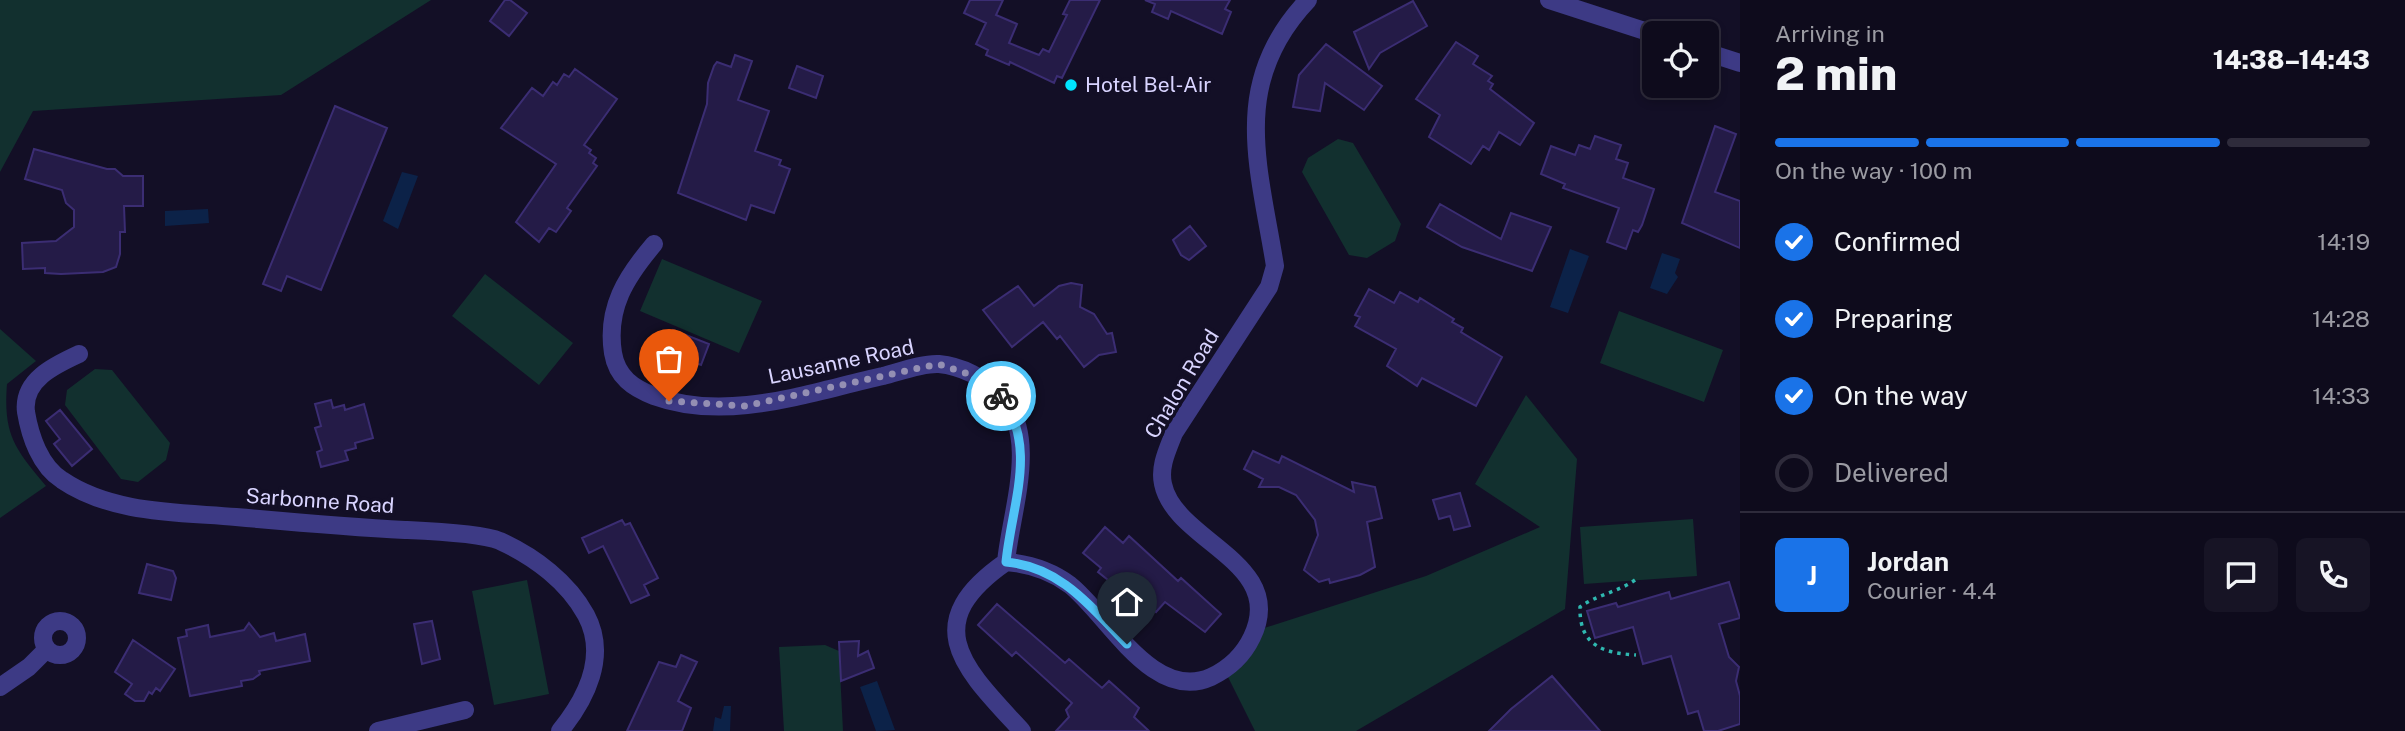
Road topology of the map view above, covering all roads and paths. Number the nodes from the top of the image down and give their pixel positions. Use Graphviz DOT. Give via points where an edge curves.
graph roads {
  1 [pos="1308,0"];
  2 [pos="1549,0"];
  3 [pos="1642,30"];
  4 [pos="1719,56"];
  5 [pos="1740,63"];
  6 [pos="654,244"];
  7 [pos="79,354"];
  8 [pos="1006,562"];
  9 [pos="1635,580"];
  10 [pos="47,649"];
  11 [pos="1636,655"];
  12 [pos="0,687"];
  13 [pos="465,710"];
  14 [pos="378,731"];
  15 [pos="560,731"];
  16 [pos="1022,731"];
  1 -- 8 [label="street, Chalon Road" via="1276,41 1262,70 1257,99 1254,131 1275,266 1269,287 1174,433 1163,460 1163,484 1171,502 1245,573 1255,591 1255,631 1244,653 1225,671 1202,681 1179,682 1146,663 1071,585 1029,564"];
  2 -- 3 [label="street"];
  4 -- 5 [label="street"];
  6 -- 8 [label="street, Lausanne Road" via="616,299 610,334 622,377 637,390 669,401 745,406 938,364 981,378 1000,394 1021,433 1022,456"];
  7 -- 15 [label="street, Sarbonne Road" via="47,369 33,385 25,405 30,434 60,480 105,501 155,510 498,540 544,567 575,594 592,625 595,668 580,706"];
  8 -- 16 [label="street" via="981,579 962,604 956,629 959,655 972,677"];
  9 -- 11 [label="path" via="1617,592 1590,600 1580,607 1580,613 1594,645 1606,653"];
  10 -- 12 [label="street"];
  13 -- 14 [label="street"];
}
